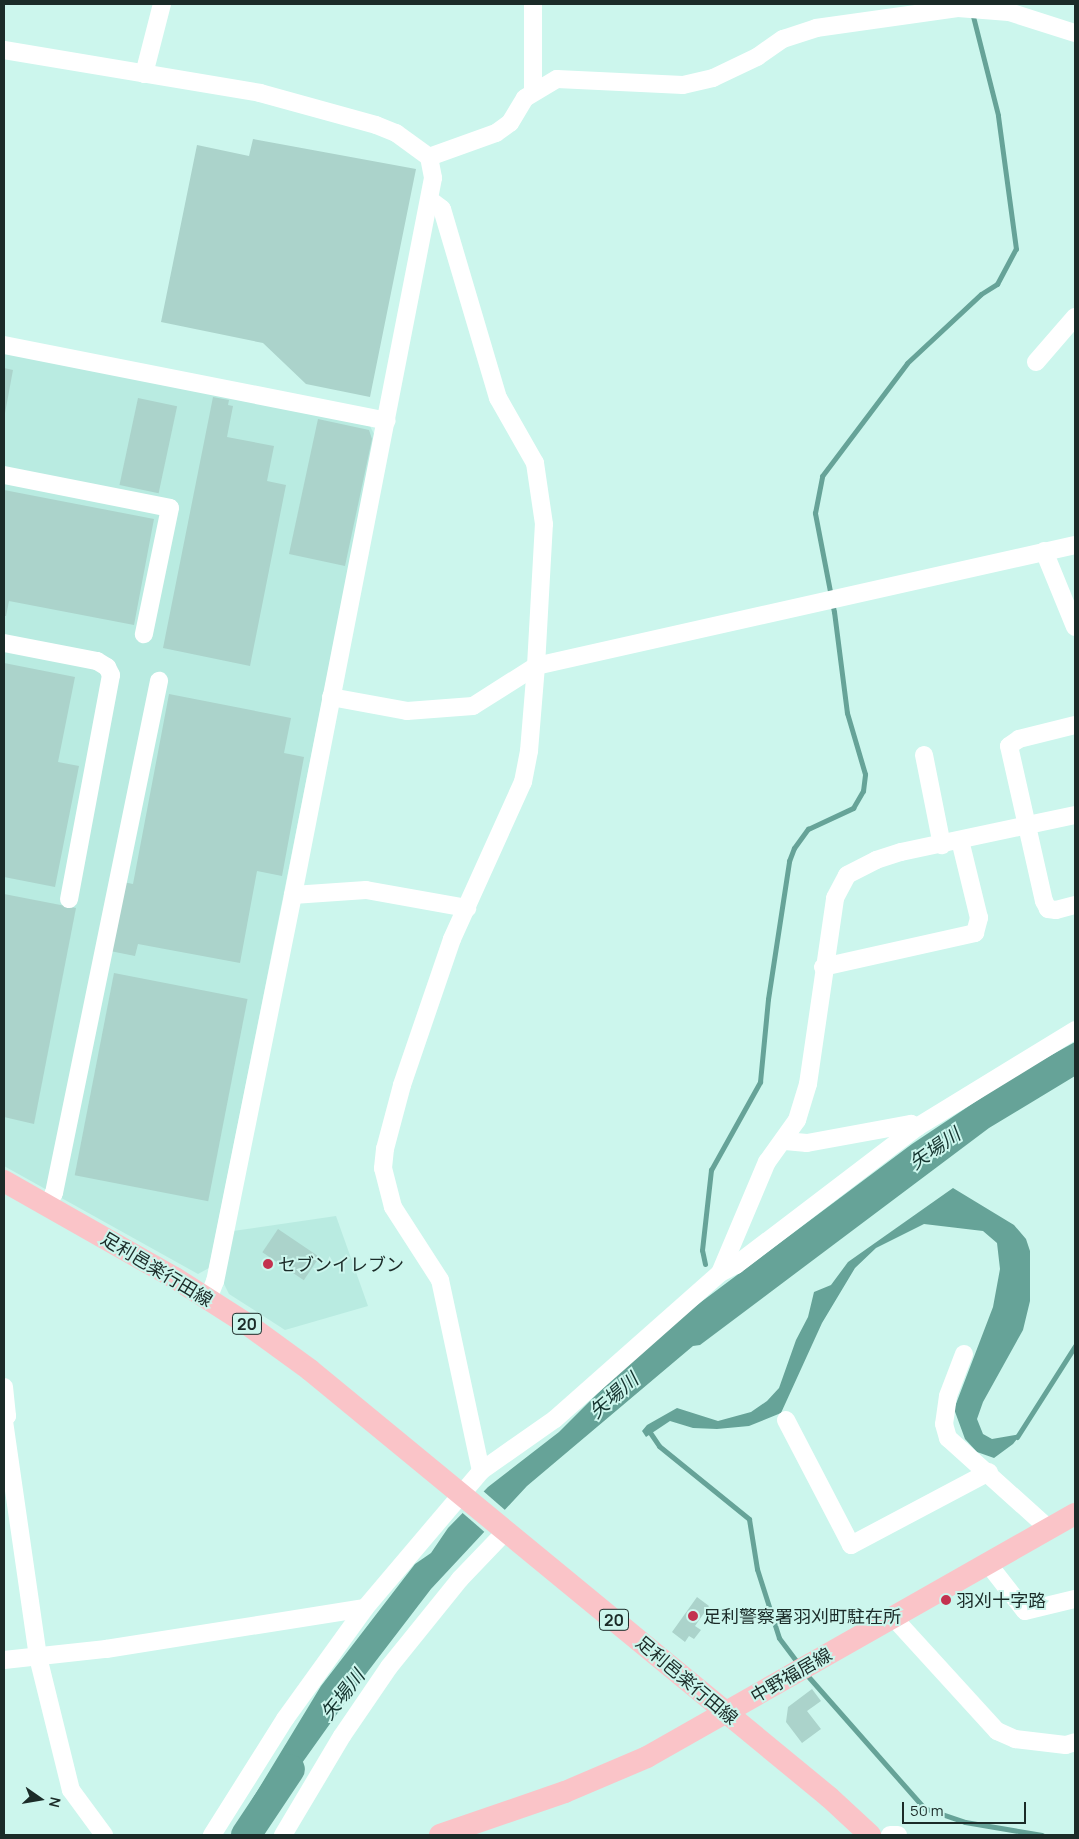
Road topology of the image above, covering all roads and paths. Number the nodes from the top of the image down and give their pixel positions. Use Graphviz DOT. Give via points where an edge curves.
graph roads {
  1 [pos="162,4"];
  2 [pos="534,4"];
  3 [pos="1022,10"];
  4 [pos="1075,33"];
  5 [pos="4,50"];
  6 [pos="144,74"];
  7 [pos="533,91"];
  8 [pos="429,157"];
  9 [pos="430,200"];
  10 [pos="1075,317"];
  11 [pos="4,345"];
  12 [pos="1036,362"];
  13 [pos="387,421"];
  14 [pos="4,475"];
  15 [pos="1075,545"];
  16 [pos="1044,551"];
  17 [pos="1075,627"];
  18 [pos="144,634"];
  19 [pos="4,643"];
  20 [pos="536,666"];
  21 [pos="159,681"];
  22 [pos="331,697"];
  23 [pos="1075,725"];
  24 [pos="924,755"];
  25 [pos="1075,815"];
  26 [pos="1027,826"];
  27 [pos="960,840"];
  28 [pos="942,845"];
  29 [pos="293,895"];
  30 [pos="69,899"];
  31 [pos="1075,905"];
  32 [pos="467,908"];
  33 [pos="823,967"];
  34 [pos="1075,1030"];
  35 [pos="917,1127"];
  36 [pos="785,1141"];
  37 [pos="4,1181"];
  38 [pos="47,1206"];
  39 [pos="720,1273"];
  40 [pos="208,1299"];
  41 [pos="964,1354"];
  42 [pos="4,1387"];
  43 [pos="4,1417"];
  44 [pos="786,1420"];
  45 [pos="4,1421"];
  46 [pos="481,1471"];
  47 [pos="989,1472"];
  48 [pos="465,1496"];
  49 [pos="1075,1514"];
  50 [pos="504,1529"];
  51 [pos="1049,1529"];
  52 [pos="989,1565"];
  53 [pos="1075,1599"];
  54 [pos="365,1608"];
  55 [pos="892,1616"];
  56 [pos="38,1657"];
  57 [pos="4,1660"];
  58 [pos="726,1713"];
  59 [pos="1075,1742"];
  60 [pos="104,1835"];
  61 [pos="212,1835"];
  62 [pos="283,1835"];
  63 [pos="440,1835"];
  64 [pos="870,1835"];
  65 [pos="890,1835"];
  66 [pos="898,1835"];
  1 -- 6 [label="street"];
  2 -- 7 [label="street"];
  3 -- 4 [label="street"];
  3 -- 7 [label="street" via="958,8 816,28 783,39 757,57 713,78 683,85 557,79"];
  5 -- 6 [label="street"];
  6 -- 8 [label="street" via="260,93 376,125 396,133"];
  7 -- 8 [label="street" via="510,123 496,133"];
  8 -- 9 [label="street" via="433,178"];
  9 -- 13 [label="street"];
  9 -- 20 [label="street" via="442,209 498,398 535,463 544,524"];
  10 -- 12 [label="street"];
  11 -- 13 [label="street"];
  13 -- 22 [label="street"];
  14 -- 18 [label="street" via="170,508"];
  15 -- 16 [label="street"];
  16 -- 17 [label="street"];
  16 -- 20 [label="street"];
  19 -- 30 [label="street" via="97,661 107,667 111,675"];
  20 -- 22 [label="street" via="473,706 407,711"];
  20 -- 32 [label="street" via="529,751 523,782"];
  21 -- 38 [label="street" via="54,1193"];
  22 -- 29 [label="street"];
  23 -- 26 [label="street" via="1020,739 1009,746"];
  24 -- 28 [label="street"];
  25 -- 26 [label="street"];
  26 -- 27 [label="street"];
  26 -- 31 [label="street" via="1048,909"];
  27 -- 28 [label="street"];
  27 -- 33 [label="street" via="979,918 975,933"];
  28 -- 33 [label="street" via="876,860 847,875 835,898"];
  29 -- 32 [label="street" via="366,890"];
  29 -- 40 [label="street" via="215,1281"];
  32 -- 46 [label="street" via="452,939 419,1033 384,1149 383,1168 393,1207 440,1280"];
  33 -- 36 [label="street" via="808,1084 797,1120"];
  34 -- 35 [label="street"];
  35 -- 36 [label="street" via="911,1124 807,1143"];
  35 -- 39 [label="street" via="736,1265"];
  36 -- 39 [label="street" via="767,1162"];
  37 -- 38 [label="main road, 足利邑楽行田線 / 20"];
  38 -- 40 [label="main road, 足利邑楽行田線 / 20"];
  39 -- 46 [label="street" via="555,1419"];
  40 -- 48 [label="main road, 足利邑楽行田線 / 20" via="310,1370"];
  41 -- 47 [label="street" via="948,1396 944,1424 948,1438"];
  42 -- 43 [label="street" via="7,1416"];
  44 -- 47 [label="street" via="851,1545"];
  45 -- 56 [label="street"];
  46 -- 48 [label="street"];
  47 -- 51 [label="street"];
  48 -- 50 [label="main road, 20"];
  48 -- 54 [label="street"];
  49 -- 51 [label="main road, 中野福居線"];
  50 -- 58 [label="main road, 足利邑楽行田線 / 20"];
  50 -- 62 [label="street" via="389,1667"];
  51 -- 52 [label="main road, 中野福居線"];
  52 -- 53 [label="street" via="1025,1611"];
  52 -- 55 [label="main road, 中野福居線"];
  54 -- 56 [label="street"];
  54 -- 61 [label="street" via="285,1719"];
  55 -- 58 [label="main road, 中野福居線"];
  55 -- 59 [label="street" via="997,1731 1015,1739 1066,1745"];
  56 -- 57 [label="street"];
  56 -- 60 [label="street" via="71,1790"];
  58 -- 63 [label="main road, 中野福居線" via="608,1776"];
  58 -- 64 [label="main road, 足利邑楽行田線 / 20"];
  65 -- 66 [label="street"];
}
